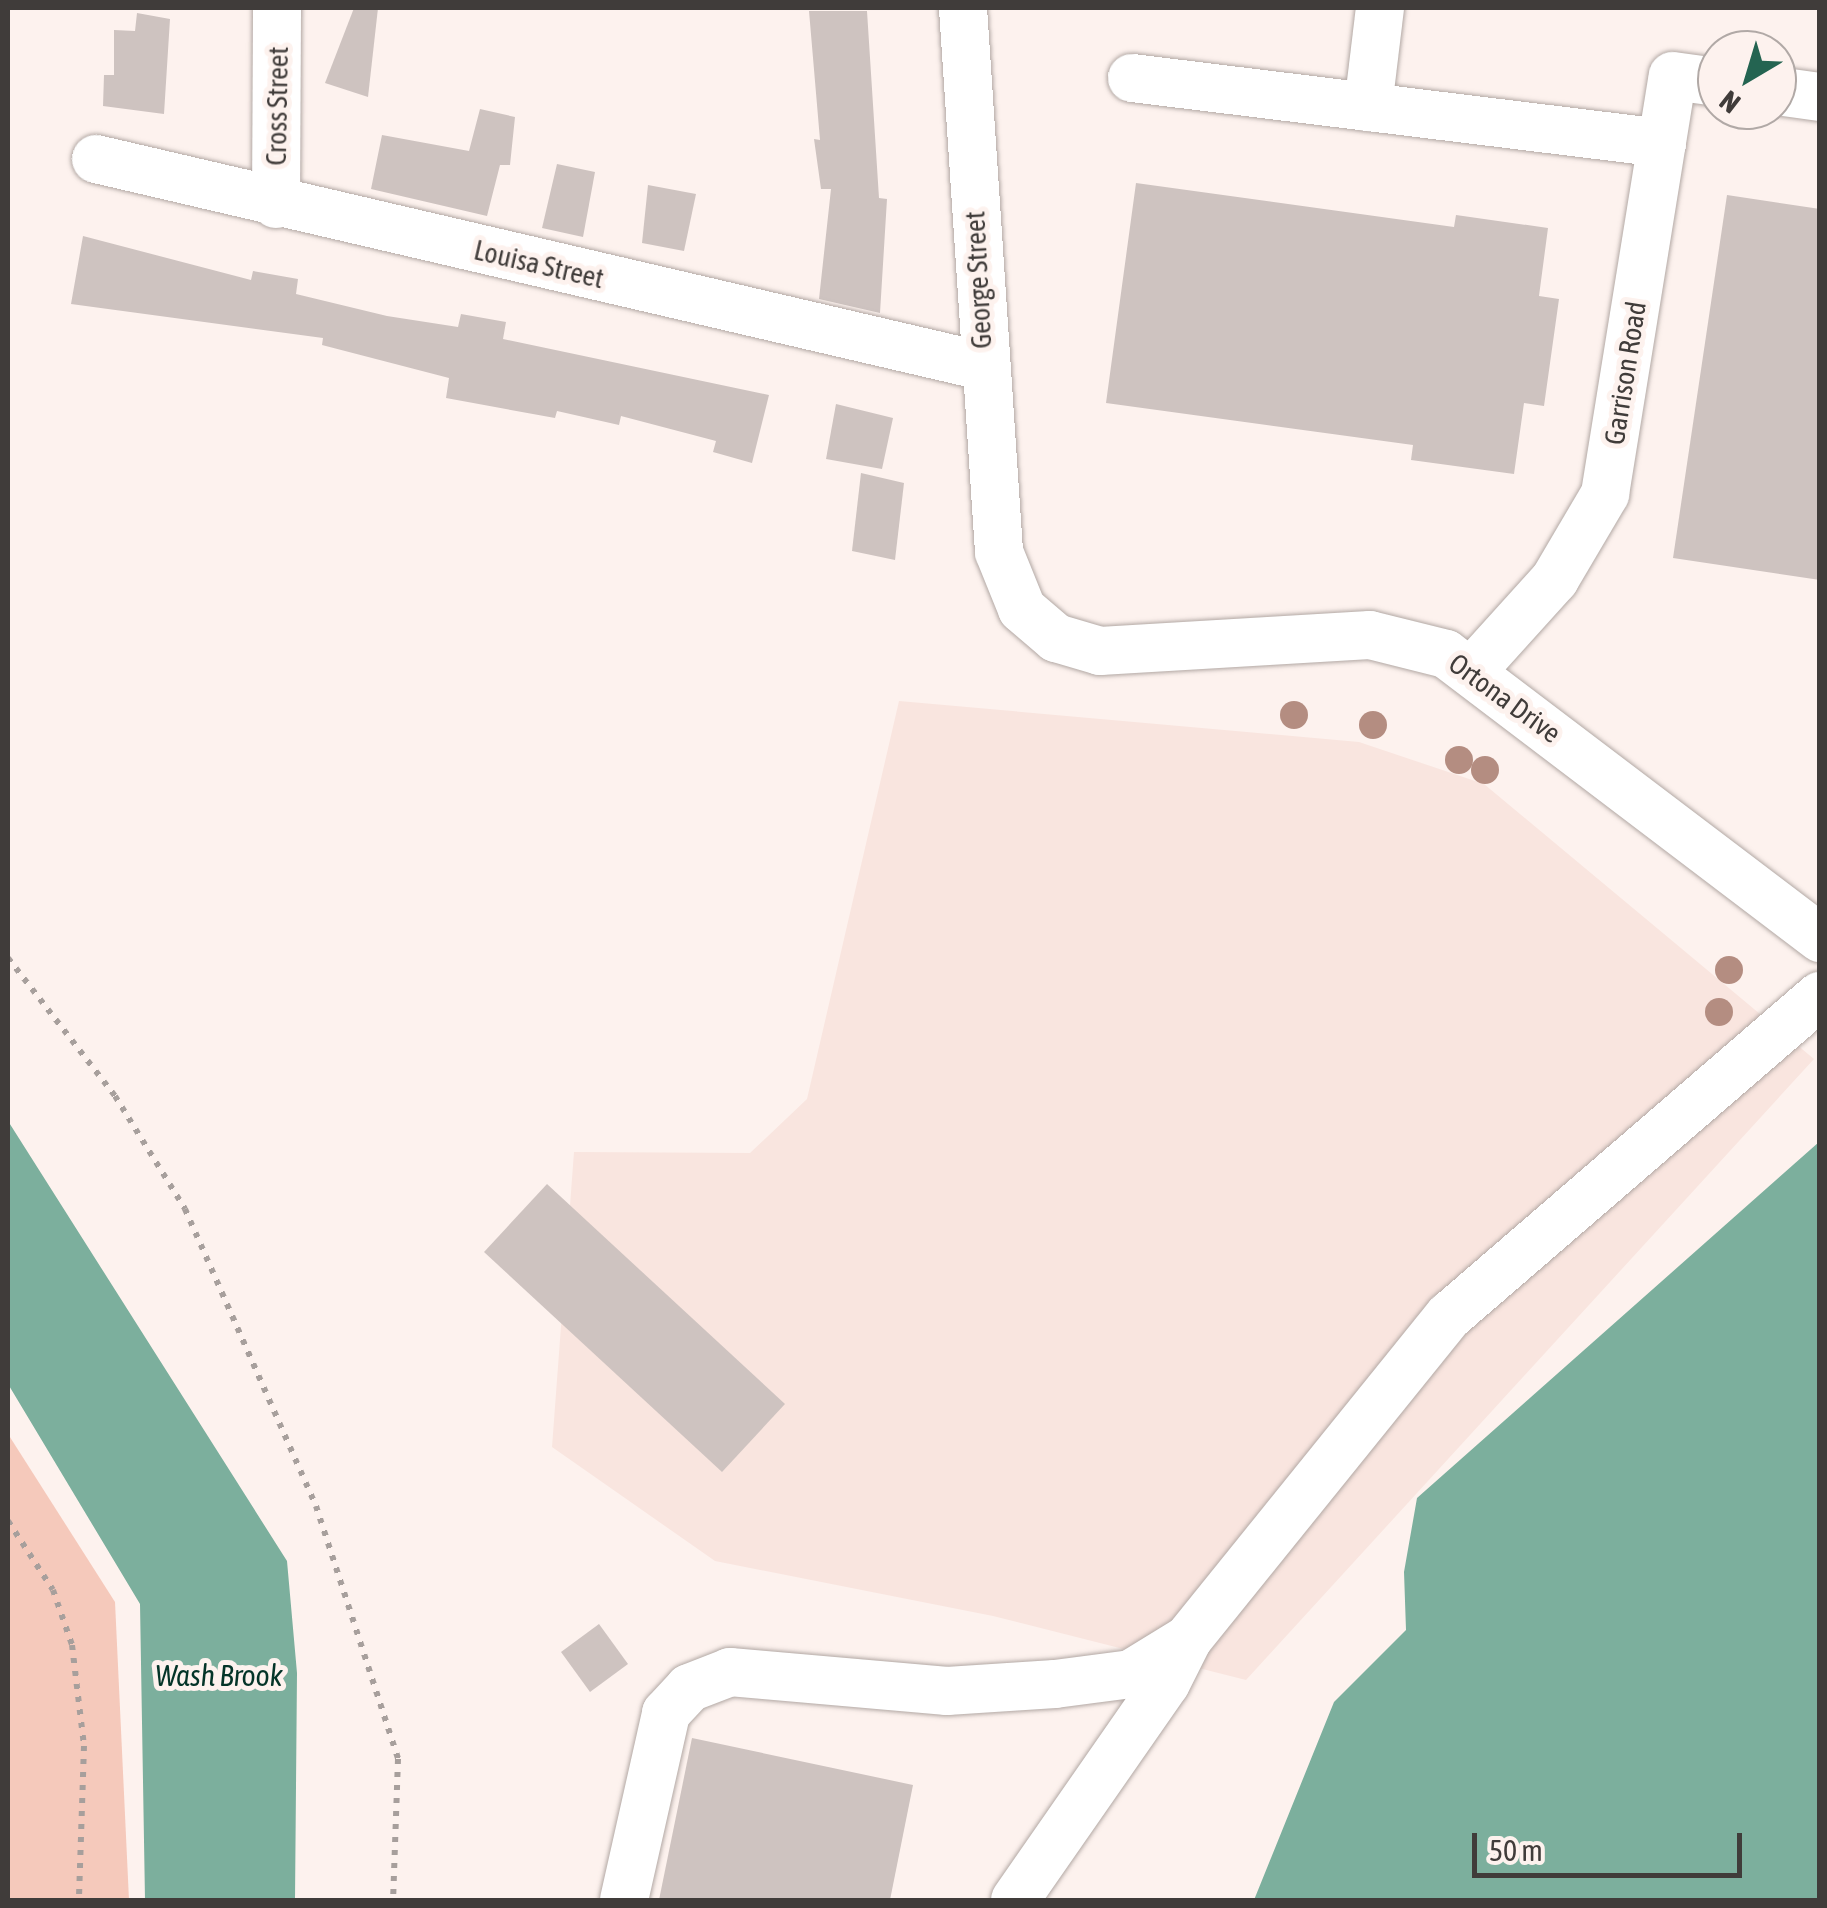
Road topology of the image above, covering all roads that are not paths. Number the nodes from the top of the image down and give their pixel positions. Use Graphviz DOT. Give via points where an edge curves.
graph roads {
  1 [pos="278,8"];
  2 [pos="963,8"];
  3 [pos="1380,8"];
  4 [pos="1132,78"];
  5 [pos="1697,79"];
  6 [pos="1368,107"];
  7 [pos="1662,143"];
  8 [pos="96,160"];
  9 [pos="276,204"];
  10 [pos="983,366"];
  11 [pos="999,552"];
  12 [pos="1472,671"];
  13 [pos="1820,938"];
  14 [pos="1820,996"];
  15 [pos="1188,1639"];
  16 [pos="624,1900"];
  17 [pos="1015,1900"];
  1 -- 9 [label="street, Cross Street"];
  2 -- 10 [label="street, George Street"];
  3 -- 6 [label="street"];
  4 -- 6 [label="street"];
  5 -- 7 [label="street, Garrison Road" via="1673,76"];
  6 -- 7 [label="street"];
  7 -- 12 [label="street, Garrison Road" via="1605,494 1555,580"];
  8 -- 9 [label="street, Louisa Street"];
  9 -- 10 [label="street, Louisa Street"];
  10 -- 11 [label="street, George Street"];
  11 -- 12 [label="street, Ortona Drive" via="1022,609 1077,647 1370,635 1422,644"];
  12 -- 13 [label="street, Ortona Drive"];
  14 -- 15 [label="street" via="1449,1316"];
  15 -- 16 [label="street" via="1131,1674 1055,1684 947,1691 730,1672 689,1688 666,1713"];
  15 -- 17 [label="street" via="1166,1683"];
}
